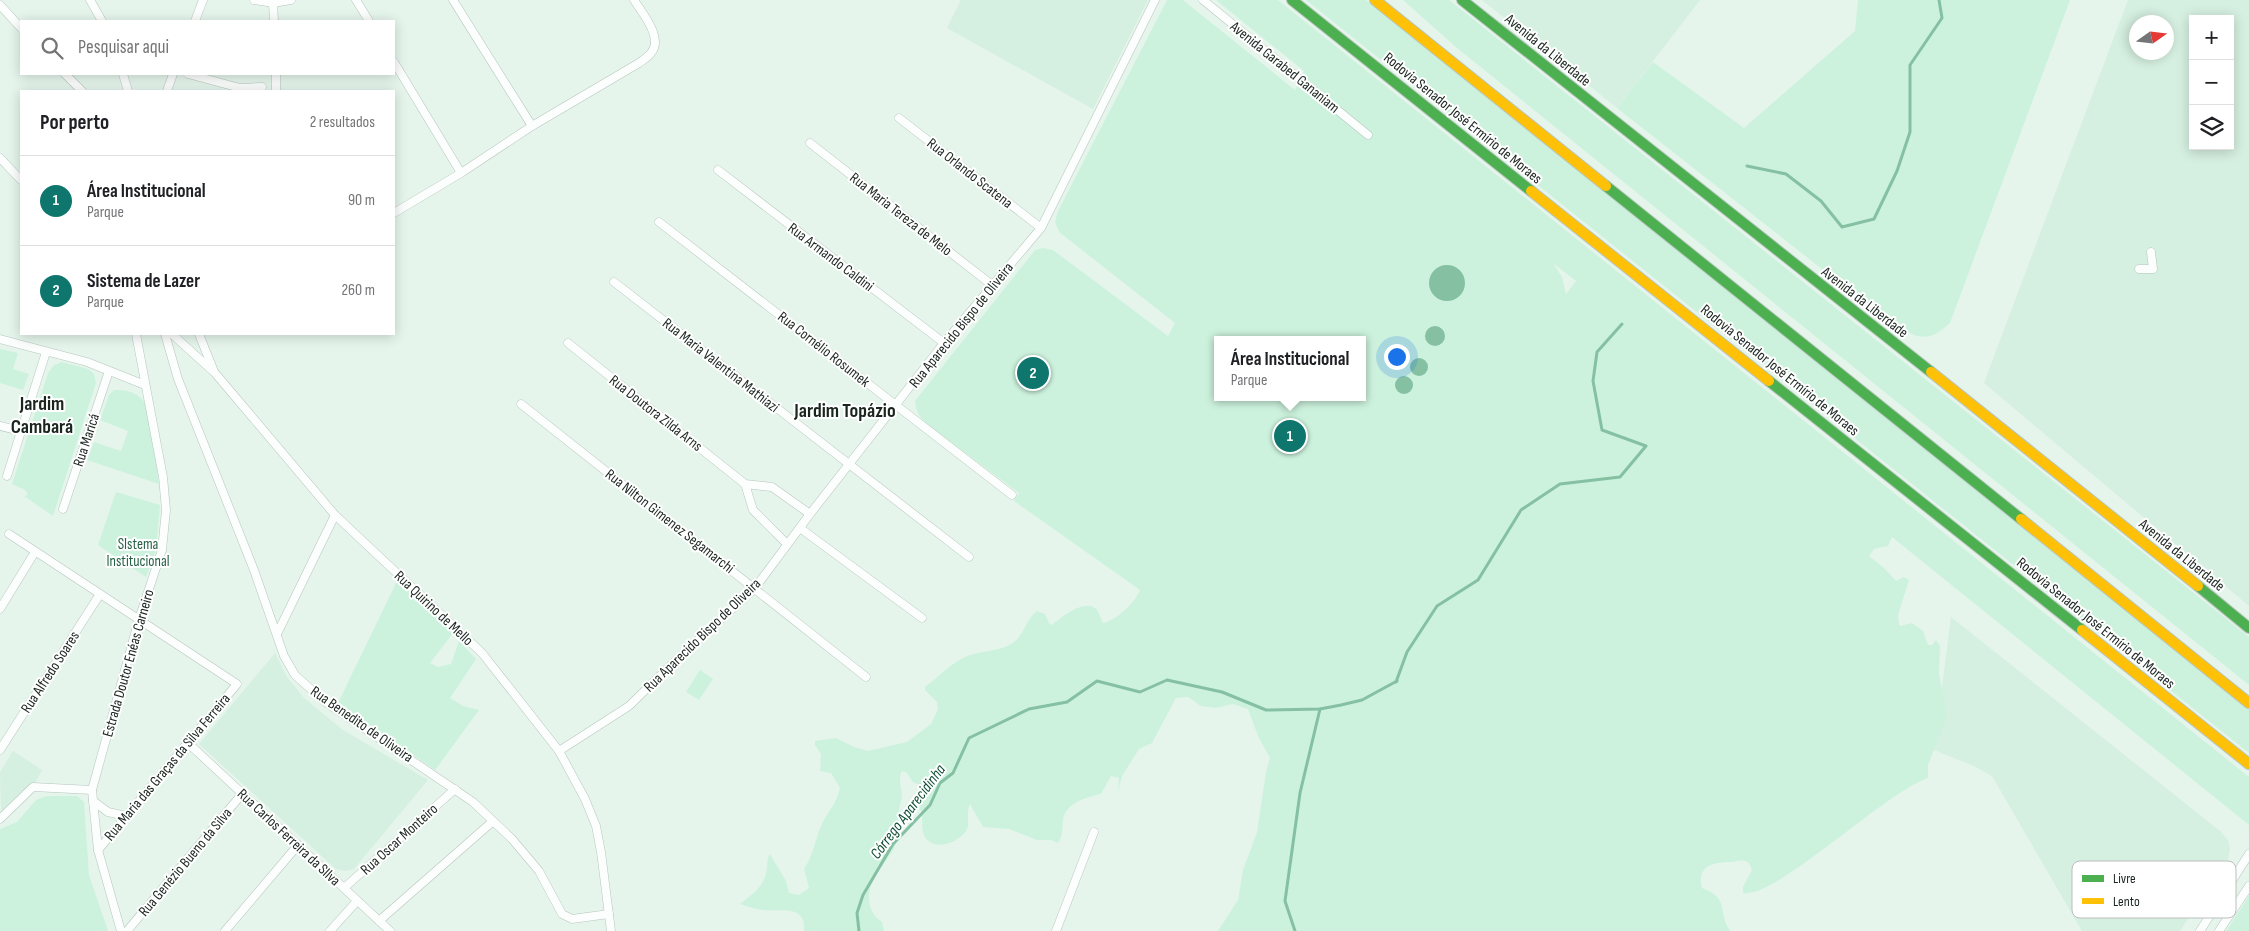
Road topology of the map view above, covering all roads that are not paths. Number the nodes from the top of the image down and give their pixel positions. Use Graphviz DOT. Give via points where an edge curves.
graph roads {
  1 [pos="90,0"];
  2 [pos="204,0"];
  3 [pos="254,0"];
  4 [pos="291,0"];
  5 [pos="356,0"];
  6 [pos="453,0"];
  7 [pos="634,0"];
  8 [pos="1155,0"];
  9 [pos="1203,0"];
  10 [pos="1292,0"];
  11 [pos="1375,0"];
  12 [pos="1462,0"];
  13 [pos="273,3"];
  14 [pos="0,5"];
  15 [pos="101,20"];
  16 [pos="194,20"];
  17 [pos="274,20"];
  18 [pos="368,20"];
  19 [pos="20,27"];
  20 [pos="395,64"];
  21 [pos="66,75"];
  22 [pos="123,75"];
  23 [pos="173,75"];
  24 [pos="192,75"];
  25 [pos="276,75"];
  26 [pos="262,87"];
  27 [pos="81,90"];
  28 [pos="128,90"];
  29 [pos="167,90"];
  30 [pos="276,90"];
  31 [pos="899,118"];
  32 [pos="532,126"];
  33 [pos="1368,135"];
  34 [pos="810,143"];
  35 [pos="0,158"];
  36 [pos="718,170"];
  37 [pos="461,173"];
  38 [pos="20,179"];
  39 [pos="395,212"];
  40 [pos="659,222"];
  41 [pos="1041,228"];
  42 [pos="2151,252"];
  43 [pos="2139,269"];
  44 [pos="614,282"];
  45 [pos="992,285"];
  46 [pos="136,335"];
  47 [pos="165,335"];
  48 [pos="173,335"];
  49 [pos="199,335"];
  50 [pos="0,339"];
  51 [pos="568,343"];
  52 [pos="944,343"];
  53 [pos="46,352"];
  54 [pos="109,371"];
  55 [pos="215,373"];
  56 [pos="145,385"];
  57 [pos="521,404"];
  58 [pos="896,406"];
  59 [pos="0,426"];
  60 [pos="21,431"];
  61 [pos="849,464"];
  62 [pos="7,476"];
  63 [pos="745,484"];
  64 [pos="1012,495"];
  65 [pos="63,509"];
  66 [pos="810,514"];
  67 [pos="335,516"];
  68 [pos="800,528"];
  69 [pos="10,534"];
  70 [pos="787,544"];
  71 [pos="35,552"];
  72 [pos="969,557"];
  73 [pos="756,588"];
  74 [pos="100,594"];
  75 [pos="0,609"];
  76 [pos="922,618"];
  77 [pos="138,619"];
  78 [pos="2249,628"];
  79 [pos="277,634"];
  80 [pos="866,677"];
  81 [pos="2249,703"];
  82 [pos="188,743"];
  83 [pos="0,750"];
  84 [pos="559,752"];
  85 [pos="2249,764"];
  86 [pos="455,789"];
  87 [pos="92,790"];
  88 [pos="242,794"];
  89 [pos="93,800"];
  90 [pos="126,816"];
  91 [pos="0,820"];
  92 [pos="492,822"];
  93 [pos="1094,832"];
  94 [pos="298,845"];
  95 [pos="98,850"];
  96 [pos="2249,854"];
  97 [pos="2236,874"];
  98 [pos="2249,886"];
  99 [pos="344,888"];
  100 [pos="357,901"];
  101 [pos="2236,906"];
  102 [pos="609,914"];
  103 [pos="2208,918"];
  104 [pos="2228,918"];
  105 [pos="379,921"];
  106 [pos="121,931"];
  107 [pos="127,931"];
  108 [pos="225,931"];
  109 [pos="330,931"];
  110 [pos="390,931"];
  111 [pos="611,931"];
  112 [pos="1056,931"];
  113 [pos="2200,931"];
  114 [pos="2219,931"];
  1 -- 15 [label="street"];
  2 -- 16 [label="street"];
  3 -- 13 [label="street"];
  4 -- 13 [label="street"];
  5 -- 18 [label="street"];
  6 -- 32 [label="street"];
  7 -- 32 [label="street" via="652,30 653,52 639,64"];
  8 -- 41 [label="street, Rua Aparecido Bispo de Oliveira"];
  9 -- 33 [label="street, Avenida Garabed Gananiam"];
  10 -- 85 [label="main road, Rodovia Senador José Ermírio de Moraes"];
  11 -- 81 [label="main road"];
  12 -- 78 [label="main road, Avenida da Liberdade" via="1985,414"];
  13 -- 17 [label="street"];
  14 -- 19 [label="street"];
  20 -- 37 [label="street"];
  21 -- 27 [label="street"];
  22 -- 28 [label="street"];
  23 -- 29 [label="street"];
  24 -- 26 [label="street" via="240,88"];
  25 -- 30 [label="street"];
  31 -- 41 [label="street, Rua Orlando Scatena"];
  32 -- 37 [label="street"];
  34 -- 45 [label="street, Rua Maria Tereza de Melo"];
  35 -- 38 [label="street"];
  36 -- 52 [label="street, Rua Armando Caldini"];
  37 -- 39 [label="street"];
  40 -- 58 [label="street, Rua Cornélio Rosumek"];
  41 -- 45 [label="street, Rua Aparecido Bispo de Oliveira"];
  42 -- 43 [label="street" via="2153,269"];
  44 -- 61 [label="street, Rua Maria Valentina Mathiazi"];
  45 -- 52 [label="street, Rua Aparecido Bispo de Oliveira"];
  46 -- 56 [label="street, Estrada Doutor Enéas Carneiro"];
  47 -- 79 [label="street, Rua Benedito de Oliveira" via="178,379"];
  48 -- 55 [label="street, Rua Quirino de Mello"];
  49 -- 55 [label="street"];
  50 -- 53 [label="street"];
  51 -- 63 [label="street, Rua Doutora Zilda Arns"];
  52 -- 58 [label="street, Rua Aparecido Bispo de Oliveira"];
  53 -- 54 [label="street"];
  53 -- 60 [label="street"];
  54 -- 56 [label="street"];
  54 -- 65 [label="street, Rua Maricá"];
  55 -- 67 [label="street, Rua Quirino de Mello"];
  56 -- 77 [label="street, Estrada Doutor Enéas Carneiro" via="163,477 166,510 162,550"];
  57 -- 73 [label="street, Rua Nilton Gimenez Segamarchi"];
  58 -- 61 [label="street, Rua Aparecido Bispo de Oliveira"];
  58 -- 64 [label="street, Rua Cornélio Rosumek"];
  59 -- 60 [label="street"];
  60 -- 62 [label="street"];
  61 -- 66 [label="street, Rua Aparecido Bispo de Oliveira"];
  61 -- 72 [label="street, Rua Maria Valentina Mathiazi"];
  63 -- 66 [label="street" via="772,487"];
  63 -- 70 [label="street" via="753,510"];
  66 -- 68 [label="street, Rua Aparecido Bispo de Oliveira"];
  67 -- 79 [label="street"];
  67 -- 84 [label="street, Rua Quirino de Mello" via="482,653"];
  68 -- 70 [label="street, Rua Aparecido Bispo de Oliveira"];
  68 -- 76 [label="street"];
  69 -- 71 [label="street"];
  70 -- 73 [label="street, Rua Aparecido Bispo de Oliveira"];
  71 -- 74 [label="street"];
  71 -- 75 [label="street"];
  73 -- 80 [label="street, Rua Nilton Gimenez Segamarchi"];
  73 -- 84 [label="street, Rua Aparecido Bispo de Oliveira" via="629,706"];
  74 -- 77 [label="street"];
  74 -- 83 [label="street, Rua Alfredo Soares"];
  77 -- 82 [label="street, Rua Maria das Graças da Silva Ferreira" via="237,684"];
  77 -- 87 [label="street, Estrada Doutor Enéas Carneiro"];
  79 -- 86 [label="street, Rua Benedito de Oliveira" via="284,656 295,674 324,701"];
  82 -- 88 [label="street, Rua Carlos Ferreira da SIlva"];
  82 -- 90 [label="street, Rua Maria das Graças da Silva Ferreira"];
  84 -- 102 [label="street, Rua Quirino de Mello" via="596,826"];
  86 -- 92 [label="street, Rua Benedito de Oliveira"];
  86 -- 99 [label="street, Rua Oscar Monteiro"];
  87 -- 89 [label="street, Estrada Doutor Enéas Carneiro"];
  87 -- 91 [label="street" via="33,787"];
  88 -- 94 [label="street, Rua Carlos Ferreira da SIlva"];
  88 -- 107 [label="street, Rua Genézio Bueno da Silva"];
  89 -- 90 [label="street" via="108,812"];
  89 -- 95 [label="street, Estrada Doutor Enéas Carneiro"];
  90 -- 95 [label="street, Rua Maria das Graças da Silva Ferreira"];
  92 -- 102 [label="street, Rua Benedito de Oliveira" via="512,839 539,871 562,914 572,919"];
  92 -- 105 [label="street"];
  93 -- 112 [label="street"];
  94 -- 99 [label="street, Rua Carlos Ferreira da SIlva"];
  94 -- 108 [label="street"];
  95 -- 106 [label="street, Estrada Doutor Enéas Carneiro"];
  96 -- 97 [label="street"];
  98 -- 101 [label="street"];
  99 -- 100 [label="street, Rua Carlos Ferreira da SIlva"];
  100 -- 105 [label="street, Rua Carlos Ferreira da SIlva"];
  100 -- 109 [label="street"];
  102 -- 111 [label="street, Rua Quirino de Mello"];
  103 -- 113 [label="street"];
  104 -- 114 [label="street"];
  105 -- 110 [label="street, Rua Carlos Ferreira da SIlva"];
}
